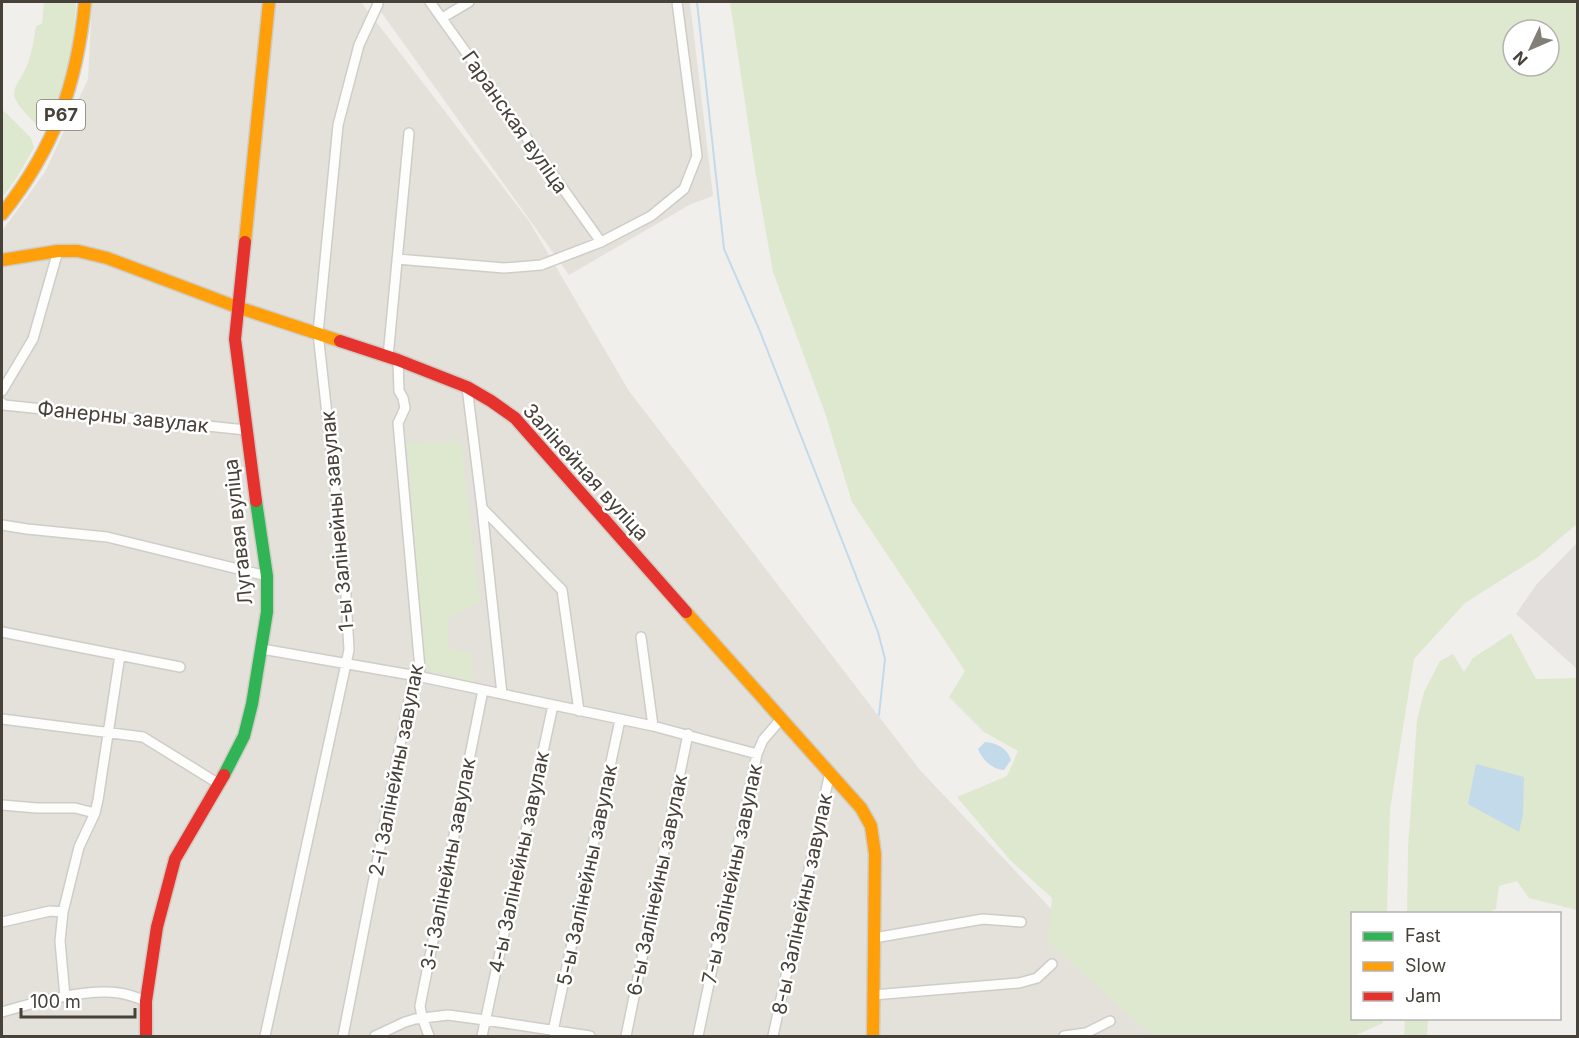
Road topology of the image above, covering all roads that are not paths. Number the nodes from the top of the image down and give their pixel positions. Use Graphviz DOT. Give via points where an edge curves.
graph roads {
  1 [pos="85,2"];
  2 [pos="268,2"];
  3 [pos="430,2"];
  4 [pos="469,2"];
  5 [pos="678,2"];
  6 [pos="378,4"];
  7 [pos="442,18"];
  8 [pos="410,133"];
  9 [pos="2,214"];
  10 [pos="601,242"];
  11 [pos="58,251"];
  12 [pos="397,259"];
  13 [pos="2,260"];
  14 [pos="237,307"];
  15 [pos="318,333"];
  16 [pos="393,358"];
  17 [pos="466,387"];
  18 [pos="2,391"];
  19 [pos="2,403"];
  20 [pos="246,430"];
  21 [pos="482,508"];
  22 [pos="2,525"];
  23 [pos="267,576"];
  24 [pos="2,632"];
  25 [pos="641,636"];
  26 [pos="262,649"];
  27 [pos="120,655"];
  28 [pos="346,663"];
  29 [pos="180,667"];
  30 [pos="417,676"];
  31 [pos="483,690"];
  32 [pos="502,694"];
  33 [pos="553,705"];
  34 [pos="579,711"];
  35 [pos="2,719"];
  36 [pos="782,719"];
  37 [pos="620,720"];
  38 [pos="653,726"];
  39 [pos="107,732"];
  40 [pos="688,734"];
  41 [pos="758,754"];
  42 [pos="830,772"];
  43 [pos="219,784"];
  44 [pos="2,805"];
  45 [pos="95,813"];
  46 [pos="63,912"];
  47 [pos="2,922"];
  48 [pos="1020,922"];
  49 [pos="874,938"];
  50 [pos="1052,964"];
  51 [pos="873,995"];
  52 [pos="65,997"];
  53 [pos="146,1001"];
  54 [pos="2,1012"];
  55 [pos="422,1017"];
  56 [pos="485,1020"];
  57 [pos="1110,1020"];
  58 [pos="553,1031"];
  59 [pos="535,1032"];
  60 [pos="146,1036"];
  61 [pos="265,1036"];
  62 [pos="343,1036"];
  63 [pos="375,1036"];
  64 [pos="429,1036"];
  65 [pos="482,1036"];
  66 [pos="590,1036"];
  67 [pos="626,1036"];
  68 [pos="698,1036"];
  69 [pos="773,1036"];
  70 [pos="873,1036"];
  71 [pos="1064,1036"];
  1 -- 9 [label="street, Р67" via="75,71 63,111 33,173"];
  2 -- 14 [label="street, Лугавая вуліца"];
  3 -- 7 [label="street, Гаранская вуліца"];
  4 -- 7 [label="street"];
  5 -- 10 [label="street" via="697,156 684,189 651,216"];
  6 -- 15 [label="street, 1-ы Залінейны завулак" via="359,45 338,125"];
  7 -- 10 [label="street, Гаранская вуліца"];
  8 -- 12 [label="street, 2-і Залінейны завулак"];
  10 -- 12 [label="street" via="542,266"];
  11 -- 13 [label="street, Залінейная вуліца"];
  11 -- 14 [label="street, Залінейная вуліца" via="107,258"];
  11 -- 18 [label="street" via="33,339"];
  12 -- 16 [label="street, 2-і Залінейны завулак"];
  14 -- 15 [label="street, Залінейная вуліца"];
  14 -- 20 [label="street, Лугавая вуліца" via="235,339"];
  15 -- 16 [label="street, Залінейная вуліца"];
  15 -- 28 [label="street, 1-ы Залінейны завулак" via="345,578 349,650"];
  16 -- 17 [label="street, Залінейная вуліца"];
  16 -- 30 [label="street, 2-і Залінейны завулак" via="405,408 398,423 420,669"];
  17 -- 21 [label="street"];
  17 -- 36 [label="street, Залінейная вуліца" via="515,418"];
  19 -- 20 [label="street, Фанерны завулак"];
  20 -- 23 [label="street, Лугавая вуліца"];
  21 -- 32 [label="street"];
  21 -- 34 [label="street" via="562,590"];
  22 -- 23 [label="street" via="107,537"];
  23 -- 26 [label="street, Лугавая вуліца"];
  24 -- 27 [label="street"];
  25 -- 38 [label="street"];
  26 -- 28 [label="street"];
  26 -- 43 [label="street, Лугавая вуліца" via="244,736"];
  27 -- 29 [label="street"];
  27 -- 39 [label="street"];
  28 -- 30 [label="street"];
  28 -- 61 [label="street, 1-ы Залінейны завулак"];
  30 -- 31 [label="street"];
  30 -- 62 [label="street, 2-і Залінейны завулак" via="412,684"];
  31 -- 32 [label="street"];
  31 -- 55 [label="street, 3-і Залінейны завулак" via="420,1006"];
  32 -- 33 [label="street"];
  33 -- 34 [label="street"];
  33 -- 56 [label="street, 4-ы Залінейны завулак"];
  34 -- 37 [label="street"];
  35 -- 39 [label="street"];
  36 -- 41 [label="street, 7-ы Залінейны завулак" via="763,740"];
  36 -- 42 [label="street, Залінейная вуліца"];
  37 -- 38 [label="street"];
  37 -- 58 [label="street, 5-ы Залінейны завулак"];
  38 -- 40 [label="street"];
  39 -- 43 [label="street" via="143,737"];
  39 -- 45 [label="street"];
  40 -- 41 [label="street"];
  40 -- 67 [label="street, 6-ы Залінейны завулак"];
  41 -- 68 [label="street, 7-ы Залінейны завулак"];
  42 -- 49 [label="street, Залінейная вуліца" via="871,826"];
  42 -- 69 [label="street, 8-ы Залінейны завулак"];
  43 -- 53 [label="street, Лугавая вуліца" via="175,859 157,927"];
  44 -- 45 [label="street" via="75,808"];
  45 -- 46 [label="street" via="79,847"];
  46 -- 47 [label="street" via="50,911"];
  46 -- 52 [label="street" via="60,942"];
  48 -- 49 [label="street" via="983,919"];
  49 -- 51 [label="street, Залінейная вуліца"];
  50 -- 51 [label="street" via="1037,978 1019,983"];
  51 -- 70 [label="street, Залінейная вуліца"];
  52 -- 53 [label="street" via="110,992"];
  52 -- 54 [label="street"];
  53 -- 60 [label="street, Лугавая вуліца"];
  55 -- 56 [label="street" via="448,1015"];
  55 -- 63 [label="street"];
  55 -- 64 [label="street, 3-і Залінейны завулак"];
  56 -- 59 [label="street"];
  56 -- 65 [label="street, 4-ы Залінейны завулак"];
  57 -- 71 [label="street" via="1086,1033"];
  58 -- 59 [label="street"];
  58 -- 66 [label="street"];
}
